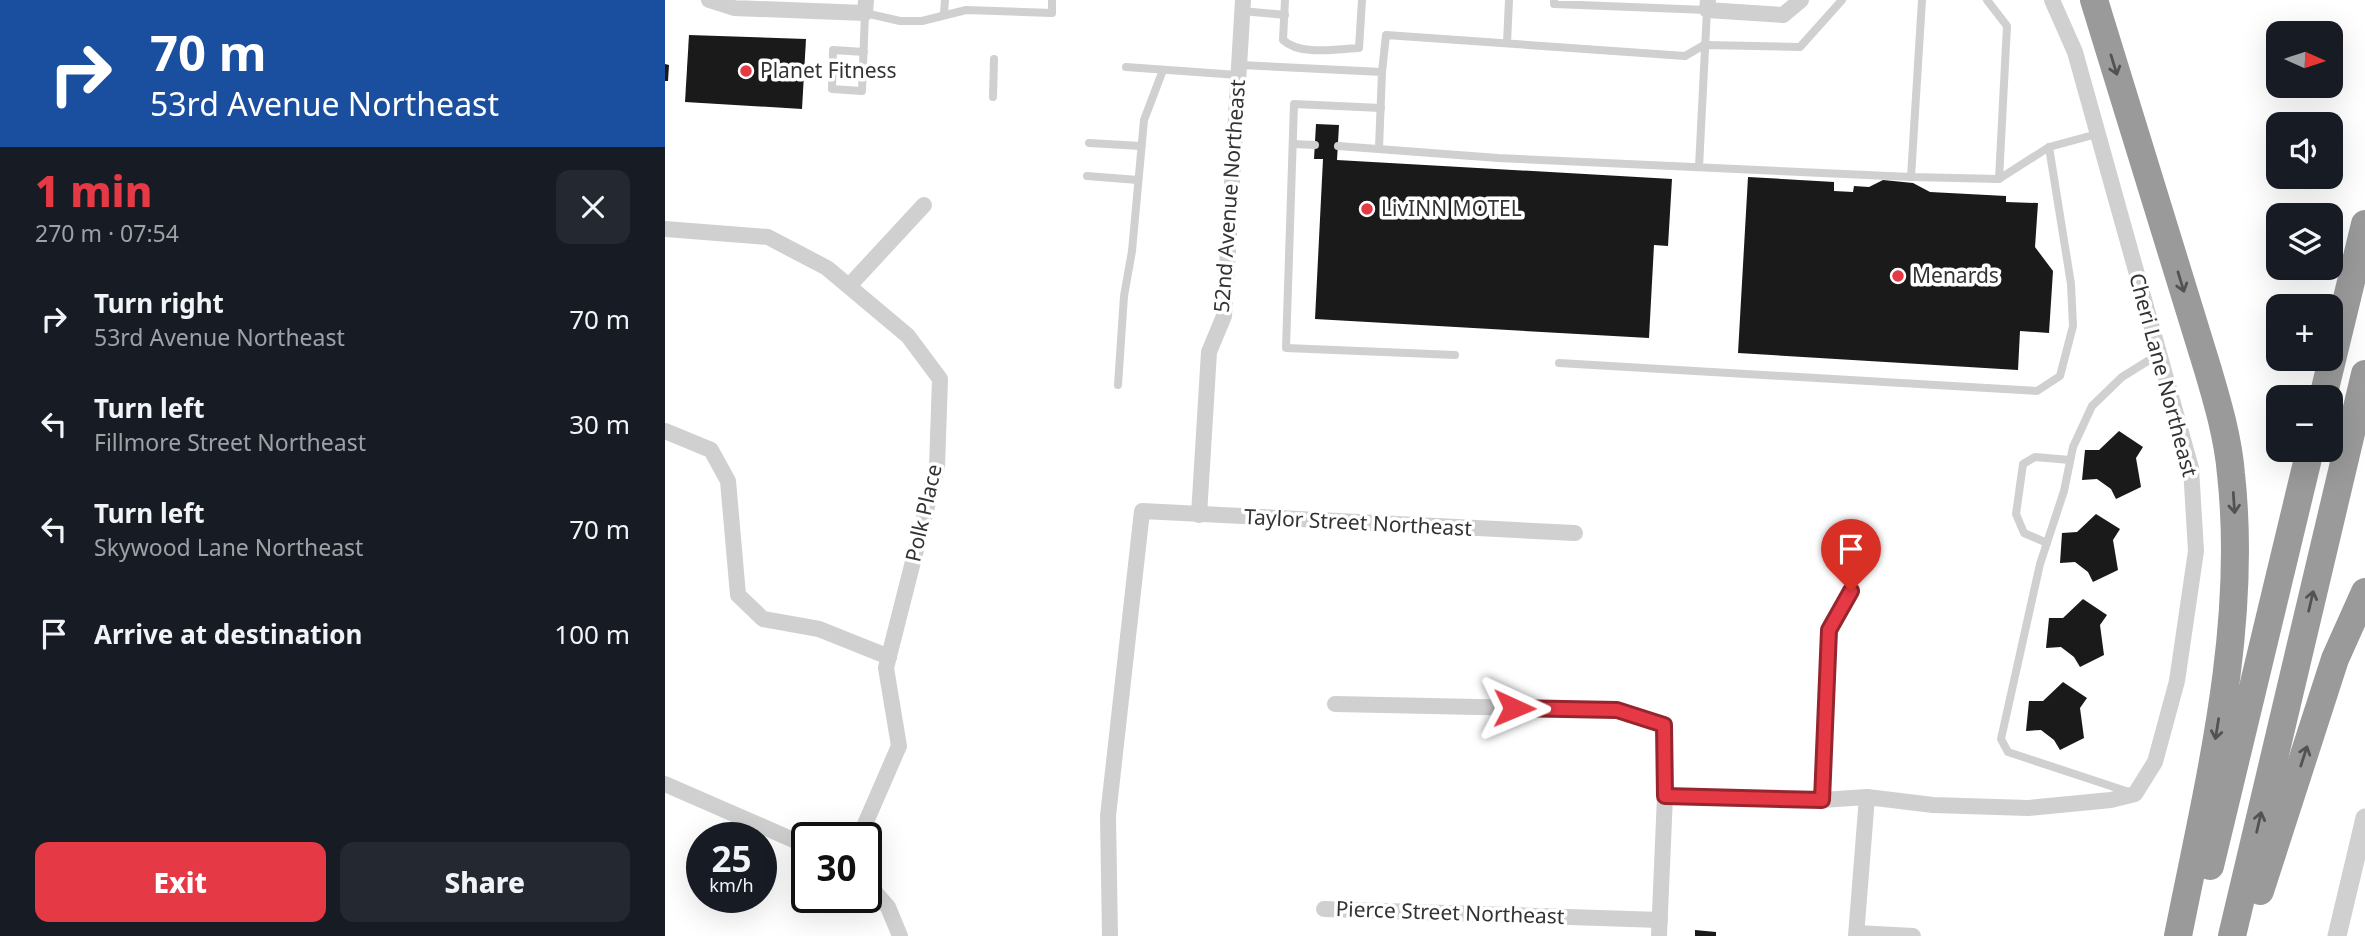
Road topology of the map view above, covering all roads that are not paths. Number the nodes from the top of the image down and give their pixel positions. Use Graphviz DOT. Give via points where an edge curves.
graph roads {
  1 [pos="709,0"];
  2 [pos="945,0"];
  3 [pos="1052,0"];
  4 [pos="1285,0"];
  5 [pos="1361,0"];
  6 [pos="1509,0"];
  7 [pos="1554,0"];
  8 [pos="1801,0"];
  9 [pos="1842,0"];
  10 [pos="1922,0"];
  11 [pos="1987,0"];
  12 [pos="2052,0"];
  13 [pos="2094,0"];
  14 [pos="754,4"];
  15 [pos="1663,4"];
  16 [pos="1708,5"];
  17 [pos="866,6"];
  18 [pos="1242,6"];
  19 [pos="944,13"];
  20 [pos="1285,15"];
  21 [pos="1507,43"];
  22 [pos="1704,45"];
  23 [pos="864,52"];
  24 [pos="994,59"];
  25 [pos="1126,67"];
  26 [pos="1163,70"];
  27 [pos="1239,70"];
  28 [pos="1383,72"];
  29 [pos="993,97"];
  30 [pos="1381,108"];
  31 [pos="2098,134"];
  32 [pos="1089,143"];
  33 [pos="1293,144"];
  34 [pos="1315,145"];
  35 [pos="1141,146"];
  36 [pos="1338,146"];
  37 [pos="2049,147"];
  38 [pos="1379,148"];
  39 [pos="1699,167"];
  40 [pos="1087,176"];
  41 [pos="1911,177"];
  42 [pos="1999,179"];
  43 [pos="1138,180"];
  44 [pos="924,205"];
  45 [pos="2365,217"];
  46 [pos="2365,224"];
  47 [pos="665,229"];
  48 [pos="2358,254"];
  49 [pos="849,286"];
  50 [pos="2159,354"];
  51 [pos="1455,355"];
  52 [pos="1559,363"];
  53 [pos="2365,374"];
  54 [pos="1118,385"];
  55 [pos="2326,385"];
  56 [pos="665,431"];
  57 [pos="2070,460"];
  58 [pos="2308,462"];
  59 [pos="1199,515"];
  60 [pos="1575,533"];
  61 [pos="2047,543"];
  62 [pos="1851,591"];
  63 [pos="2365,592"];
  64 [pos="889,657"];
  65 [pos="1335,704"];
  66 [pos="665,784"];
  67 [pos="2135,794"];
  68 [pos="1665,796"];
  69 [pos="1867,797"];
  70 [pos="1822,800"];
  71 [pos="2365,818"];
  72 [pos="866,822"];
  73 [pos="791,839"];
  74 [pos="882,900"];
  75 [pos="1324,909"];
  76 [pos="1659,928"];
  77 [pos="1856,935"];
  78 [pos="900,936"];
  79 [pos="1110,936"];
  80 [pos="1913,936"];
  81 [pos="2178,936"];
  82 [pos="2194,936"];
  83 [pos="2232,936"];
  84 [pos="2242,936"];
  85 [pos="2337,936"];
  1 -- 14 [label="street" via="734,8"];
  2 -- 19 [label="lane"];
  3 -- 19 [label="lane" via="1052,13"];
  4 -- 20 [label="lane"];
  5 -- 20 [label="lane" via="1359,48 1291,47 1283,40"];
  6 -- 21 [label="lane"];
  7 -- 15 [label="lane" via="1554,4"];
  8 -- 16 [label="street" via="1783,15"];
  9 -- 22 [label="lane" via="1800,47"];
  10 -- 41 [label="lane"];
  11 -- 42 [label="lane" via="2007,26"];
  12 -- 31 [label="street, Cheri Lane Northeast" via="2075,52"];
  13 -- 81 [label="highway, one-way" via="2208,370 2231,472 2236,543 2231,633"];
  14 -- 17 [label="street"];
  15 -- 16 [label="lane"];
  16 -- 22 [label="lane"];
  17 -- 19 [label="lane" via="899,21 933,21"];
  17 -- 23 [label="lane"];
  18 -- 20 [label="lane"];
  18 -- 27 [label="street, 52nd Avenue Northeast"];
  21 -- 22 [label="lane" via="1685,56"];
  21 -- 28 [label="lane" via="1386,35"];
  22 -- 39 [label="lane"];
  23 -- 23 [label="lane" via="862,91 832,89 833,50"];
  24 -- 29 [label="lane"];
  25 -- 26 [label="lane"];
  26 -- 27 [label="lane"];
  26 -- 35 [label="lane" via="1144,120"];
  27 -- 28 [label="lane"];
  27 -- 59 [label="street, 52nd Avenue Northeast" via="1224,316 1209,352"];
  28 -- 30 [label="lane"];
  30 -- 33 [label="lane" via="1294,104"];
  30 -- 38 [label="lane"];
  31 -- 37 [label="lane"];
  31 -- 50 [label="street, Cheri Lane Northeast"];
  32 -- 35 [label="lane"];
  33 -- 34 [label="lane"];
  33 -- 51 [label="lane" via="1286,348"];
  35 -- 43 [label="lane"];
  36 -- 38 [label="lane"];
  37 -- 42 [label="lane"];
  37 -- 52 [label="lane" via="2071,284 2073,326 2060,376 2037,391"];
  38 -- 39 [label="lane"];
  39 -- 41 [label="lane"];
  40 -- 43 [label="lane"];
  41 -- 42 [label="lane"];
  43 -- 54 [label="lane" via="1123,296"];
  44 -- 49 [label="street"];
  45 -- 48 [label="highway"];
  46 -- 48 [label="highway"];
  47 -- 49 [label="street, Polk Place" via="768,237 827,268"];
  48 -- 55 [label="highway"];
  49 -- 64 [label="street, Polk Place" via="908,336 940,379 937,467"];
  50 -- 57 [label="lane" via="2122,377 2092,406"];
  50 -- 67 [label="street, Cheri Lane Northeast" via="2191,468 2196,551 2177,681 2155,762"];
  83 -- 53 [label="highway, one-way"];
  56 -- 64 [label="street" via="711,450 728,481 738,595 763,618 819,629"];
  57 -- 61 [label="lane"];
  57 -- 61 [label="lane" via="2035,457 2023,464 2016,514 2024,533"];
  58 -- 82 [label="highway"];
  59 -- 60 [label="street, Taylor Street Northeast"];
  59 -- 79 [label="street, Taylor Street Northeast" via="1142,511 1108,816"];
  61 -- 67 [label="lane" via="2001,739 2008,752"];
  62 -- 70 [label="street" via="1829,630"];
  84 -- 63 [label="highway, one-way" via="2335,659"];
  64 -- 72 [label="street, Polk Place" via="886,668 899,746"];
  65 -- 68 [label="street" via="1617,710 1664,725"];
  66 -- 73 [label="street"];
  67 -- 69 [label="street" via="2028,808 1933,806"];
  68 -- 70 [label="street"];
  68 -- 76 [label="street"];
  69 -- 70 [label="street"];
  69 -- 77 [label="street"];
  71 -- 85 [label="street"];
  74 -- 78 [label="street"];
  75 -- 76 [label="street, Pierce Street Northeast"];
  77 -- 80 [label="street"];
}
